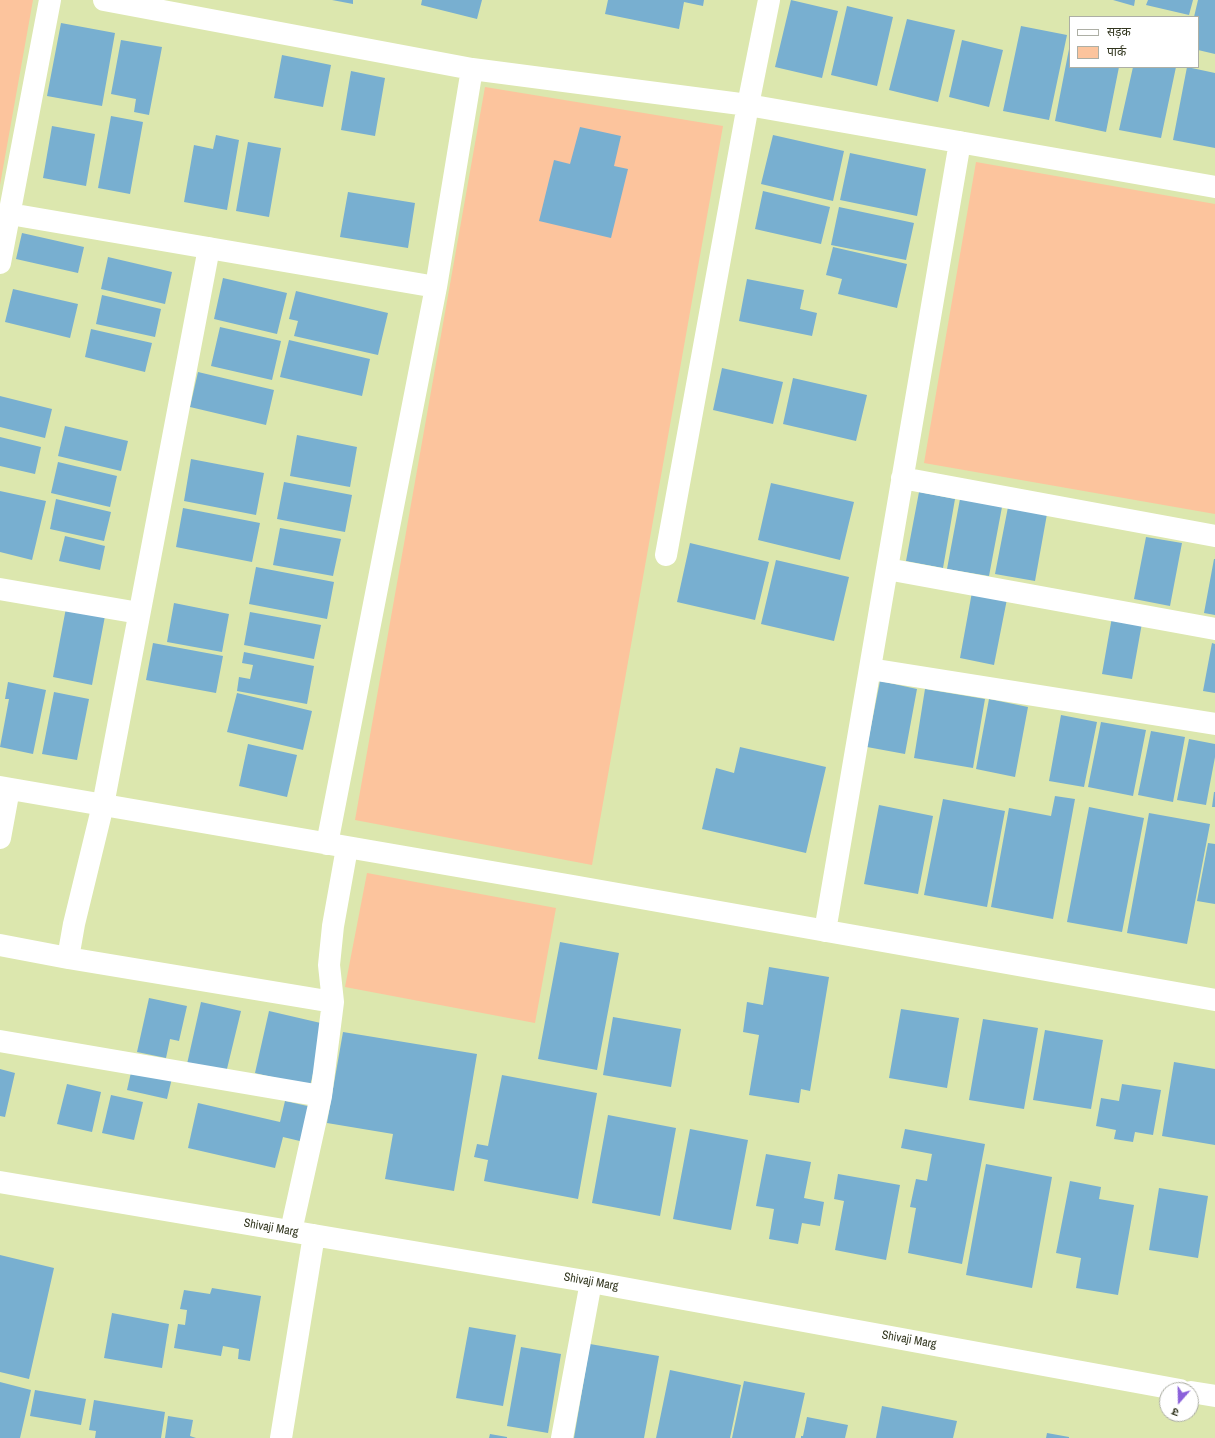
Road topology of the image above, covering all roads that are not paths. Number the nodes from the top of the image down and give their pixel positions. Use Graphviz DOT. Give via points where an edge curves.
graph roads {
  1 [pos="50,0"];
  2 [pos="104,0"];
  3 [pos="769,0"];
  4 [pos="472,69"];
  5 [pos="748,105"];
  6 [pos="960,142"];
  7 [pos="1215,187"];
  8 [pos="10,214"];
  9 [pos="209,248"];
  10 [pos="0,263"];
  11 [pos="436,287"];
  12 [pos="902,478"];
  13 [pos="1215,536"];
  14 [pos="666,555"];
  15 [pos="887,569"];
  16 [pos="0,589"];
  17 [pos="139,613"];
  18 [pos="1215,629"];
  19 [pos="870,668"];
  20 [pos="1215,724"];
  21 [pos="5,788"];
  22 [pos="103,805"];
  23 [pos="0,838"];
  24 [pos="337,846"];
  25 [pos="825,931"];
  26 [pos="0,945"];
  27 [pos="68,958"];
  28 [pos="1215,1000"];
  29 [pos="333,1002"];
  30 [pos="0,1041"];
  31 [pos="321,1096"];
  32 [pos="0,1182"];
  33 [pos="291,1231"];
  34 [pos="314,1235"];
  35 [pos="591,1282"];
  36 [pos="1159,1386"];
  37 [pos="1199,1393"];
  38 [pos="1215,1396"];
  39 [pos="282,1438"];
  40 [pos="562,1438"];
  1 -- 8 [label="street"];
  2 -- 4 [label="street"];
  3 -- 5 [label="street"];
  4 -- 5 [label="street"];
  4 -- 11 [label="street"];
  5 -- 6 [label="street"];
  5 -- 14 [label="street"];
  6 -- 7 [label="street"];
  6 -- 12 [label="street"];
  8 -- 9 [label="street"];
  8 -- 10 [label="street"];
  9 -- 11 [label="street"];
  9 -- 17 [label="street"];
  11 -- 24 [label="street"];
  12 -- 13 [label="street"];
  12 -- 15 [label="street"];
  15 -- 18 [label="street"];
  15 -- 19 [label="street"];
  16 -- 17 [label="street"];
  17 -- 22 [label="street"];
  19 -- 20 [label="street"];
  19 -- 25 [label="street"];
  21 -- 22 [label="street"];
  21 -- 23 [label="street"];
  22 -- 24 [label="street"];
  22 -- 27 [label="street"];
  24 -- 25 [label="street"];
  24 -- 29 [label="street" via="329,965"];
  25 -- 28 [label="street"];
  26 -- 27 [label="street"];
  27 -- 29 [label="street"];
  29 -- 31 [label="street"];
  30 -- 31 [label="street"];
  31 -- 33 [label="street"];
  32 -- 33 [label="street, Shivaji Marg"];
  33 -- 34 [label="street, Shivaji Marg"];
  34 -- 35 [label="street, Shivaji Marg"];
  34 -- 39 [label="street"];
  35 -- 36 [label="street, Shivaji Marg"];
  35 -- 40 [label="street"];
  37 -- 38 [label="street"];
}
